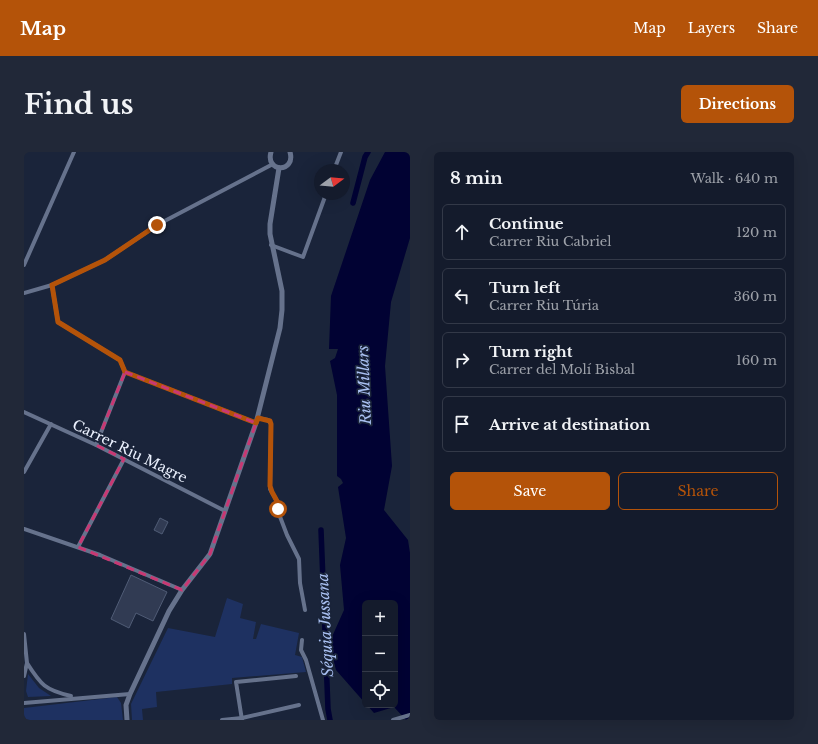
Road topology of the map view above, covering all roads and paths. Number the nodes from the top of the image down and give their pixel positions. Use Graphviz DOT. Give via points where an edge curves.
graph roads {
  1 [pos="74,152"];
  2 [pos="271,152"];
  3 [pos="291,152"];
  4 [pos="341,152"];
  5 [pos="273,164"];
  6 [pos="336,164"];
  7 [pos="279,168"];
  8 [pos="324,200"];
  9 [pos="272,245"];
  10 [pos="24,265"];
  11 [pos="52,285"];
  12 [pos="24,293"];
  13 [pos="125,372"];
  14 [pos="24,412"];
  15 [pos="257,420"];
  16 [pos="51,424"];
  17 [pos="96,445"];
  18 [pos="124,459"];
  19 [pos="24,472"];
  20 [pos="225,511"];
  21 [pos="24,529"];
  22 [pos="78,547"];
  23 [pos="182,590"];
  24 [pos="305,610"];
  25 [pos="24,634"];
  26 [pos="302,640"];
  27 [pos="27,663"];
  28 [pos="24,676"];
  29 [pos="296,676"];
  30 [pos="55,692"];
  31 [pos="130,694"];
  32 [pos="75,698"];
  33 [pos="52,700"];
  34 [pos="24,703"];
  35 [pos="299,705"];
  36 [pos="410,715"];
  37 [pos="242,719"];
  38 [pos="127,720"];
  39 [pos="222,720"];
  40 [pos="323,720"];
  41 [pos="393,720"];
  1 -- 10 [label="street"];
  2 -- 5 [label="street"];
  3 -- 7 [label="street" via="289,164"];
  4 -- 6 [label="street"];
  5 -- 7 [label="street"];
  5 -- 11 [label="street" via="157,225 105,260"];
  7 -- 9 [label="street" via="270,224"];
  8 -- 9 [label="street" via="304,257"];
  9 -- 15 [label="street" via="282,291 282,310 280,328"];
  11 -- 12 [label="street"];
  11 -- 13 [label="street" via="58,322 120,360"];
  13 -- 15 [label="street"];
  13 -- 17 [label="street"];
  14 -- 16 [label="street, Carrer Riu Magre"];
  15 -- 20 [label="street"];
  15 -- 24 [label="street" via="268,420 271,424 270,489 278,503 279,514 299,559"];
  16 -- 17 [label="street, Carrer Riu Magre"];
  16 -- 19 [label="street"];
  17 -- 18 [label="street, Carrer Riu Magre"];
  18 -- 20 [label="street, Carrer Riu Magre"];
  18 -- 22 [label="street"];
  20 -- 23 [label="street" via="210,554"];
  21 -- 22 [label="street"];
  22 -- 23 [label="street"];
  23 -- 31 [label="street" via="169,611"];
  25 -- 27 [label="street"];
  26 -- 40 [label="street" via="301,650"];
  27 -- 28 [label="street"];
  27 -- 30 [label="street" via="39,681"];
  29 -- 37 [label="street" via="236,682"];
  30 -- 32 [label="street"];
  30 -- 33 [label="street"];
  31 -- 32 [label="street"];
  31 -- 38 [label="street" via="126,705"];
  32 -- 33 [label="street"];
  33 -- 34 [label="street"];
  35 -- 37 [label="street"];
  36 -- 41 [label="street"];
  37 -- 39 [label="street"];
}
